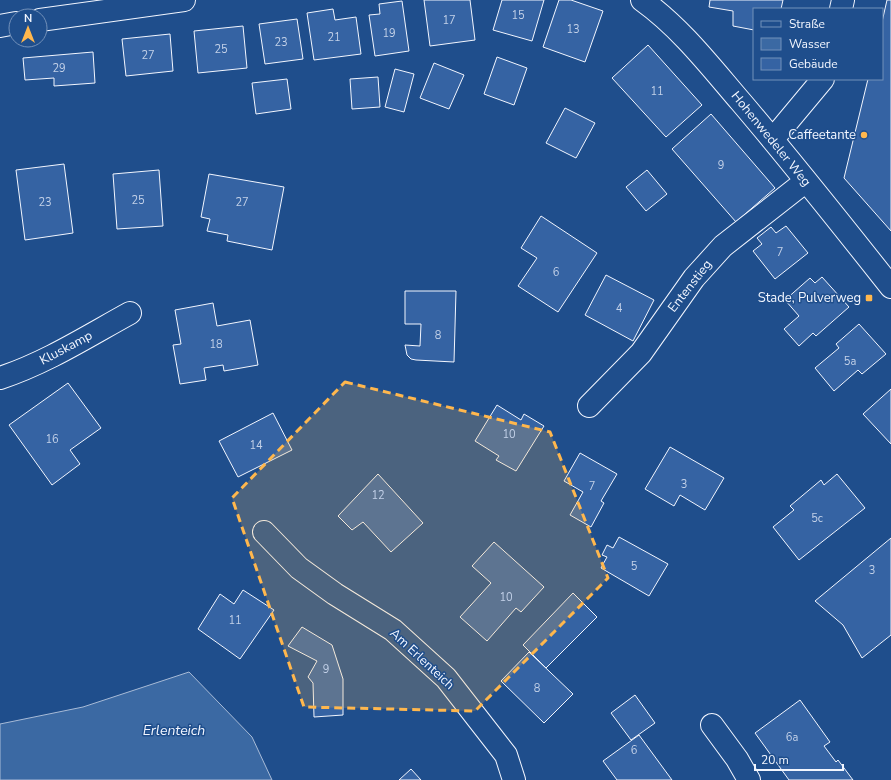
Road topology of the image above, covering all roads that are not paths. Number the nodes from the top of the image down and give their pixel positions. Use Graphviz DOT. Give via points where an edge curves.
graph roads {
  1 [pos="184,0"];
  2 [pos="642,0"];
  3 [pos="48,19"];
  4 [pos="822,80"];
  5 [pos="773,139"];
  6 [pos="806,181"];
  7 [pos="891,287"];
  8 [pos="130,313"];
  9 [pos="0,378"];
  10 [pos="589,406"];
  11 [pos="264,532"];
  12 [pos="712,725"];
  13 [pos="514,780"];
  14 [pos="749,780"];
  1 -- 3 [label="street"];
  2 -- 5 [label="street, Hohenwedeler Weg" via="674,26 694,47"];
  4 -- 5 [label="street"];
  5 -- 6 [label="street, Hohenwedeler Weg"];
  6 -- 7 [label="street, Hohenwedeler Weg"];
  6 -- 10 [label="street, Entenstieg" via="723,246 694,278 641,353"];
  8 -- 9 [label="street, Kluskamp" via="20,372"];
  11 -- 13 [label="street, Am Erlenteich" via="299,568 393,630 446,678 506,755"];
  12 -- 14 [label="street"];
}
